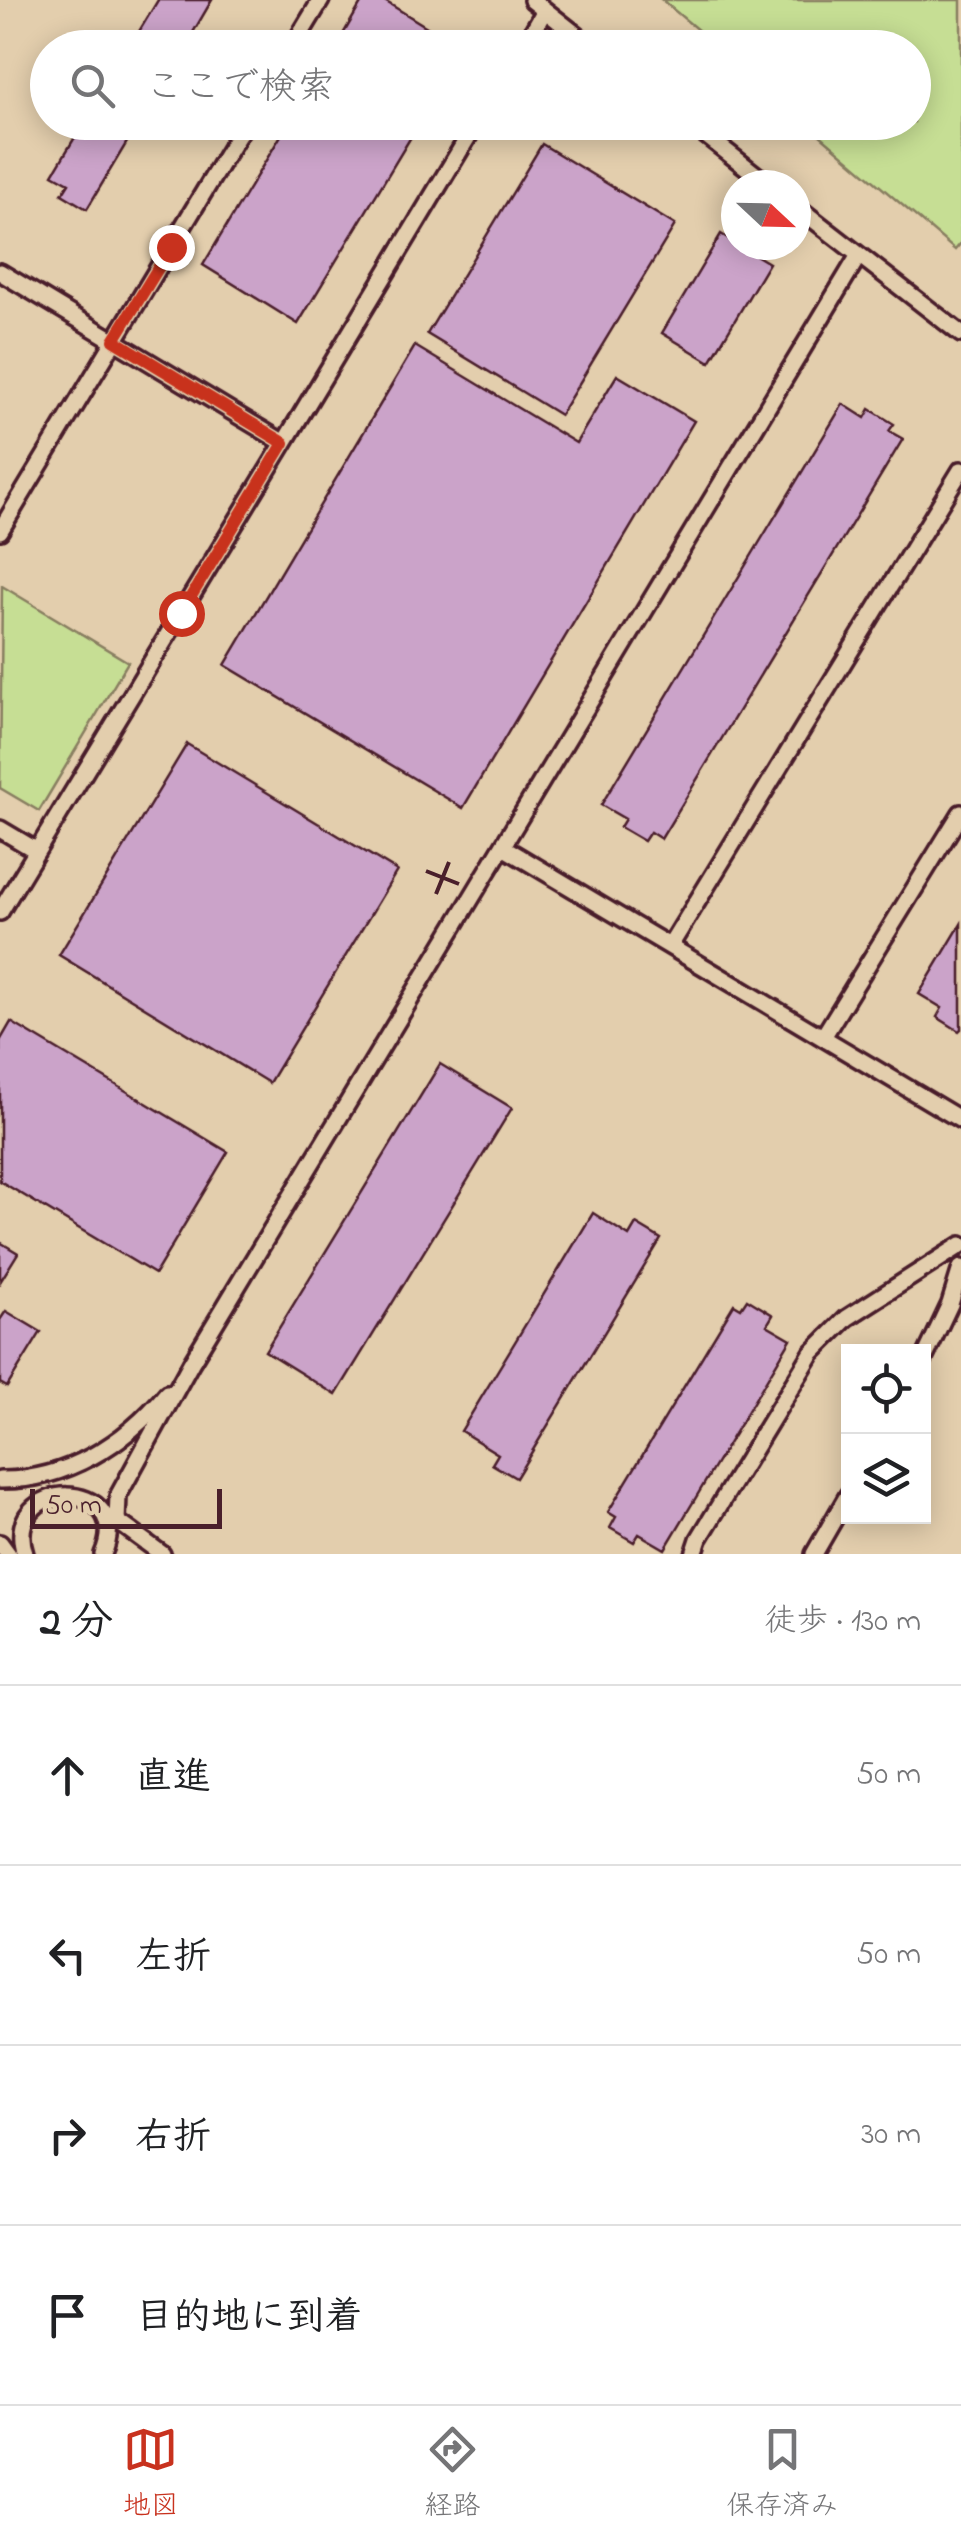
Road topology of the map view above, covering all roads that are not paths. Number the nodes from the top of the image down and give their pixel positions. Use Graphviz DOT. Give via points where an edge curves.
graph roads {
  1 [pos="321,0"];
  2 [pos="538,5"];
  3 [pos="303,30"];
  4 [pos="529,30"];
  5 [pos="570,30"];
  6 [pos="235,140"];
  7 [pos="466,140"];
  8 [pos="712,140"];
  9 [pos="750,170"];
  10 [pos="811,218"];
  11 [pos="859,255"];
  12 [pos="0,272"];
  13 [pos="961,334"];
  14 [pos="114,340"];
  15 [pos="284,443"];
  16 [pos="961,470"];
  17 [pos="0,530"];
  18 [pos="961,812"];
  19 [pos="0,829"];
  20 [pos="503,846"];
  21 [pos="37,851"];
  22 [pos="0,912"];
  23 [pos="670,946"];
  24 [pos="823,1038"];
  25 [pos="961,1120"];
  26 [pos="961,1245"];
  27 [pos="961,1268"];
  28 [pos="931,1344"];
  29 [pos="191,1363"];
  30 [pos="45,1478"];
  31 [pos="0,1480"];
  32 [pos="51,1496"];
  33 [pos="841,1507"];
  34 [pos="111,1522"];
  35 [pos="0,1543"];
  36 [pos="18,1553"];
  37 [pos="104,1554"];
  38 [pos="162,1554"];
  39 [pos="694,1554"];
  40 [pos="814,1554"];
  1 -- 3 [label="lane"];
  2 -- 4 [label="lane"];
  2 -- 5 [label="lane"];
  6 -- 14 [label="lane"];
  7 -- 15 [label="lane"];
  8 -- 9 [label="lane"];
  10 -- 11 [label="lane"];
  11 -- 13 [label="lane"];
  11 -- 20 [label="lane"];
  12 -- 14 [label="lane"];
  14 -- 15 [label="lane"];
  14 -- 17 [label="lane"];
  15 -- 21 [label="lane"];
  16 -- 23 [label="lane"];
  18 -- 24 [label="lane"];
  19 -- 21 [label="lane"];
  20 -- 23 [label="lane"];
  20 -- 29 [label="lane"];
  21 -- 22 [label="lane"];
  23 -- 24 [label="lane"];
  24 -- 25 [label="lane"];
  26 -- 39 [label="lane" via="847,1318 812,1353"];
  27 -- 28 [label="lane"];
  29 -- 30 [label="lane" via="125,1432 87,1460"];
  29 -- 34 [label="lane" via="118,1496"];
  30 -- 31 [label="lane"];
  30 -- 32 [label="lane"];
  32 -- 34 [label="lane" via="75,1494"];
  32 -- 36 [label="lane" via="26,1518"];
  33 -- 40 [label="lane"];
  34 -- 37 [label="lane"];
  34 -- 38 [label="lane"];
  35 -- 36 [label="lane"];
}
